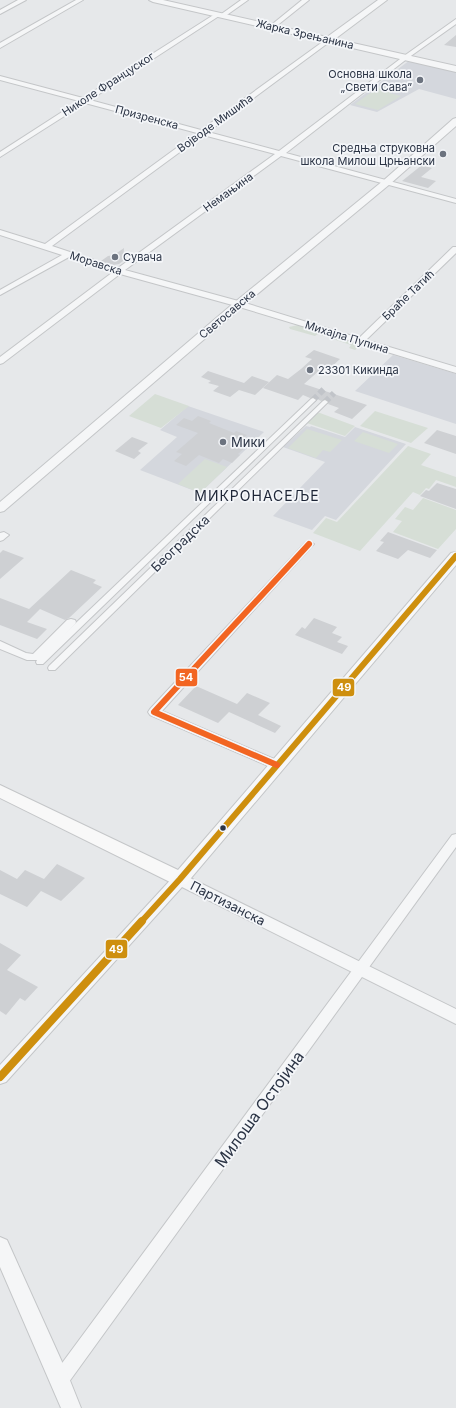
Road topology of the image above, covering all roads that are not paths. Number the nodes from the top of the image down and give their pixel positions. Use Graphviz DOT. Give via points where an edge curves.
graph roads {
  1 [pos="22,0"];
  2 [pos="80,0"];
  3 [pos="153,0"];
  4 [pos="245,0"];
  5 [pos="306,0"];
  6 [pos="383,0"];
  7 [pos="0,12"];
  8 [pos="219,15"];
  9 [pos="456,21"];
  10 [pos="272,26"];
  11 [pos="330,39"];
  12 [pos="0,46"];
  13 [pos="406,57"];
  14 [pos="456,69"];
  15 [pos="0,78"];
  16 [pos="83,100"];
  17 [pos="456,121"];
  18 [pos="202,132"];
  19 [pos="281,153"];
  20 [pos="0,155"];
  21 [pos="387,182"];
  22 [pos="456,201"];
  23 [pos="0,232"];
  24 [pos="46,247"];
  25 [pos="456,249"];
  26 [pos="69,254"];
  27 [pos="119,271"];
  28 [pos="0,294"];
  29 [pos="239,304"];
  30 [pos="359,342"];
  31 [pos="0,361"];
  32 [pos="456,369"];
  33 [pos="313,400"];
  34 [pos="325,402"];
  35 [pos="0,508"];
  36 [pos="309,544"];
  37 [pos="456,556"];
  38 [pos="71,622"];
  39 [pos="0,645"];
  40 [pos="40,662"];
  41 [pos="52,668"];
  42 [pos="277,765"];
  43 [pos="0,791"];
  44 [pos="456,838"];
  45 [pos="180,879"];
  46 [pos="361,970"];
  47 [pos="456,1017"];
  48 [pos="0,1077"];
  49 [pos="0,1246"];
  50 [pos="60,1380"];
  51 [pos="71,1408"];
  1 -- 7 [label="street"];
  2 -- 12 [label="street"];
  3 -- 8 [label="street, Жарка Зрењанина"];
  4 -- 8 [label="street, Николе Француског"];
  5 -- 10 [label="street"];
  6 -- 11 [label="street, Војводе Мишића"];
  8 -- 10 [label="street, Жарка Зрењанина"];
  8 -- 16 [label="street, Николе Француског"];
  9 -- 13 [label="street, Немањина"];
  10 -- 11 [label="street, Жарка Зрењанина"];
  11 -- 13 [label="street, Жарка Зрењанина"];
  11 -- 18 [label="street, Војводе Мишића"];
  13 -- 14 [label="street, Жарка Зрењанина"];
  13 -- 19 [label="street, Немањина"];
  15 -- 16 [label="street, Призренска"];
  16 -- 18 [label="street, Призренска"];
  16 -- 20 [label="street, Николе Француског"];
  17 -- 21 [label="street, Светосавска"];
  18 -- 19 [label="street, Призренска"];
  18 -- 24 [label="street, Војводе Мишића"];
  19 -- 21 [label="street, Призренска"];
  19 -- 27 [label="street, Немањина"];
  21 -- 22 [label="street, Призренска"];
  21 -- 29 [label="street, Светосавска"];
  23 -- 24 [label="street, Моравска"];
  24 -- 26 [label="street, Моравска"];
  25 -- 30 [label="street, Браће Татић"];
  26 -- 27 [label="street, Моравска"];
  26 -- 28 [label="street"];
  27 -- 29 [label="street, Моравска"];
  27 -- 31 [label="street, Немањина"];
  29 -- 30 [label="street, Михајла Пупина"];
  29 -- 35 [label="street, Светосавска"];
  30 -- 32 [label="street, Михајла Пупина"];
  33 -- 40 [label="street, Београдска"];
  34 -- 41 [label="street, Београдска"];
  36 -- 42 [label="street" via="154,712"];
  37 -- 42 [label="main road"];
  38 -- 39 [label="street" via="36,657 30,658"];
  42 -- 45 [label="main road"];
  43 -- 45 [label="main road, Партизанска"];
  44 -- 46 [label="street, Милоша Остојина"];
  45 -- 46 [label="street, Партизанска"];
  45 -- 48 [label="street"];
  46 -- 47 [label="street, Партизанска"];
  46 -- 50 [label="street, Милоша Остојина"];
  49 -- 50 [label="street"];
  50 -- 51 [label="street"];
}
